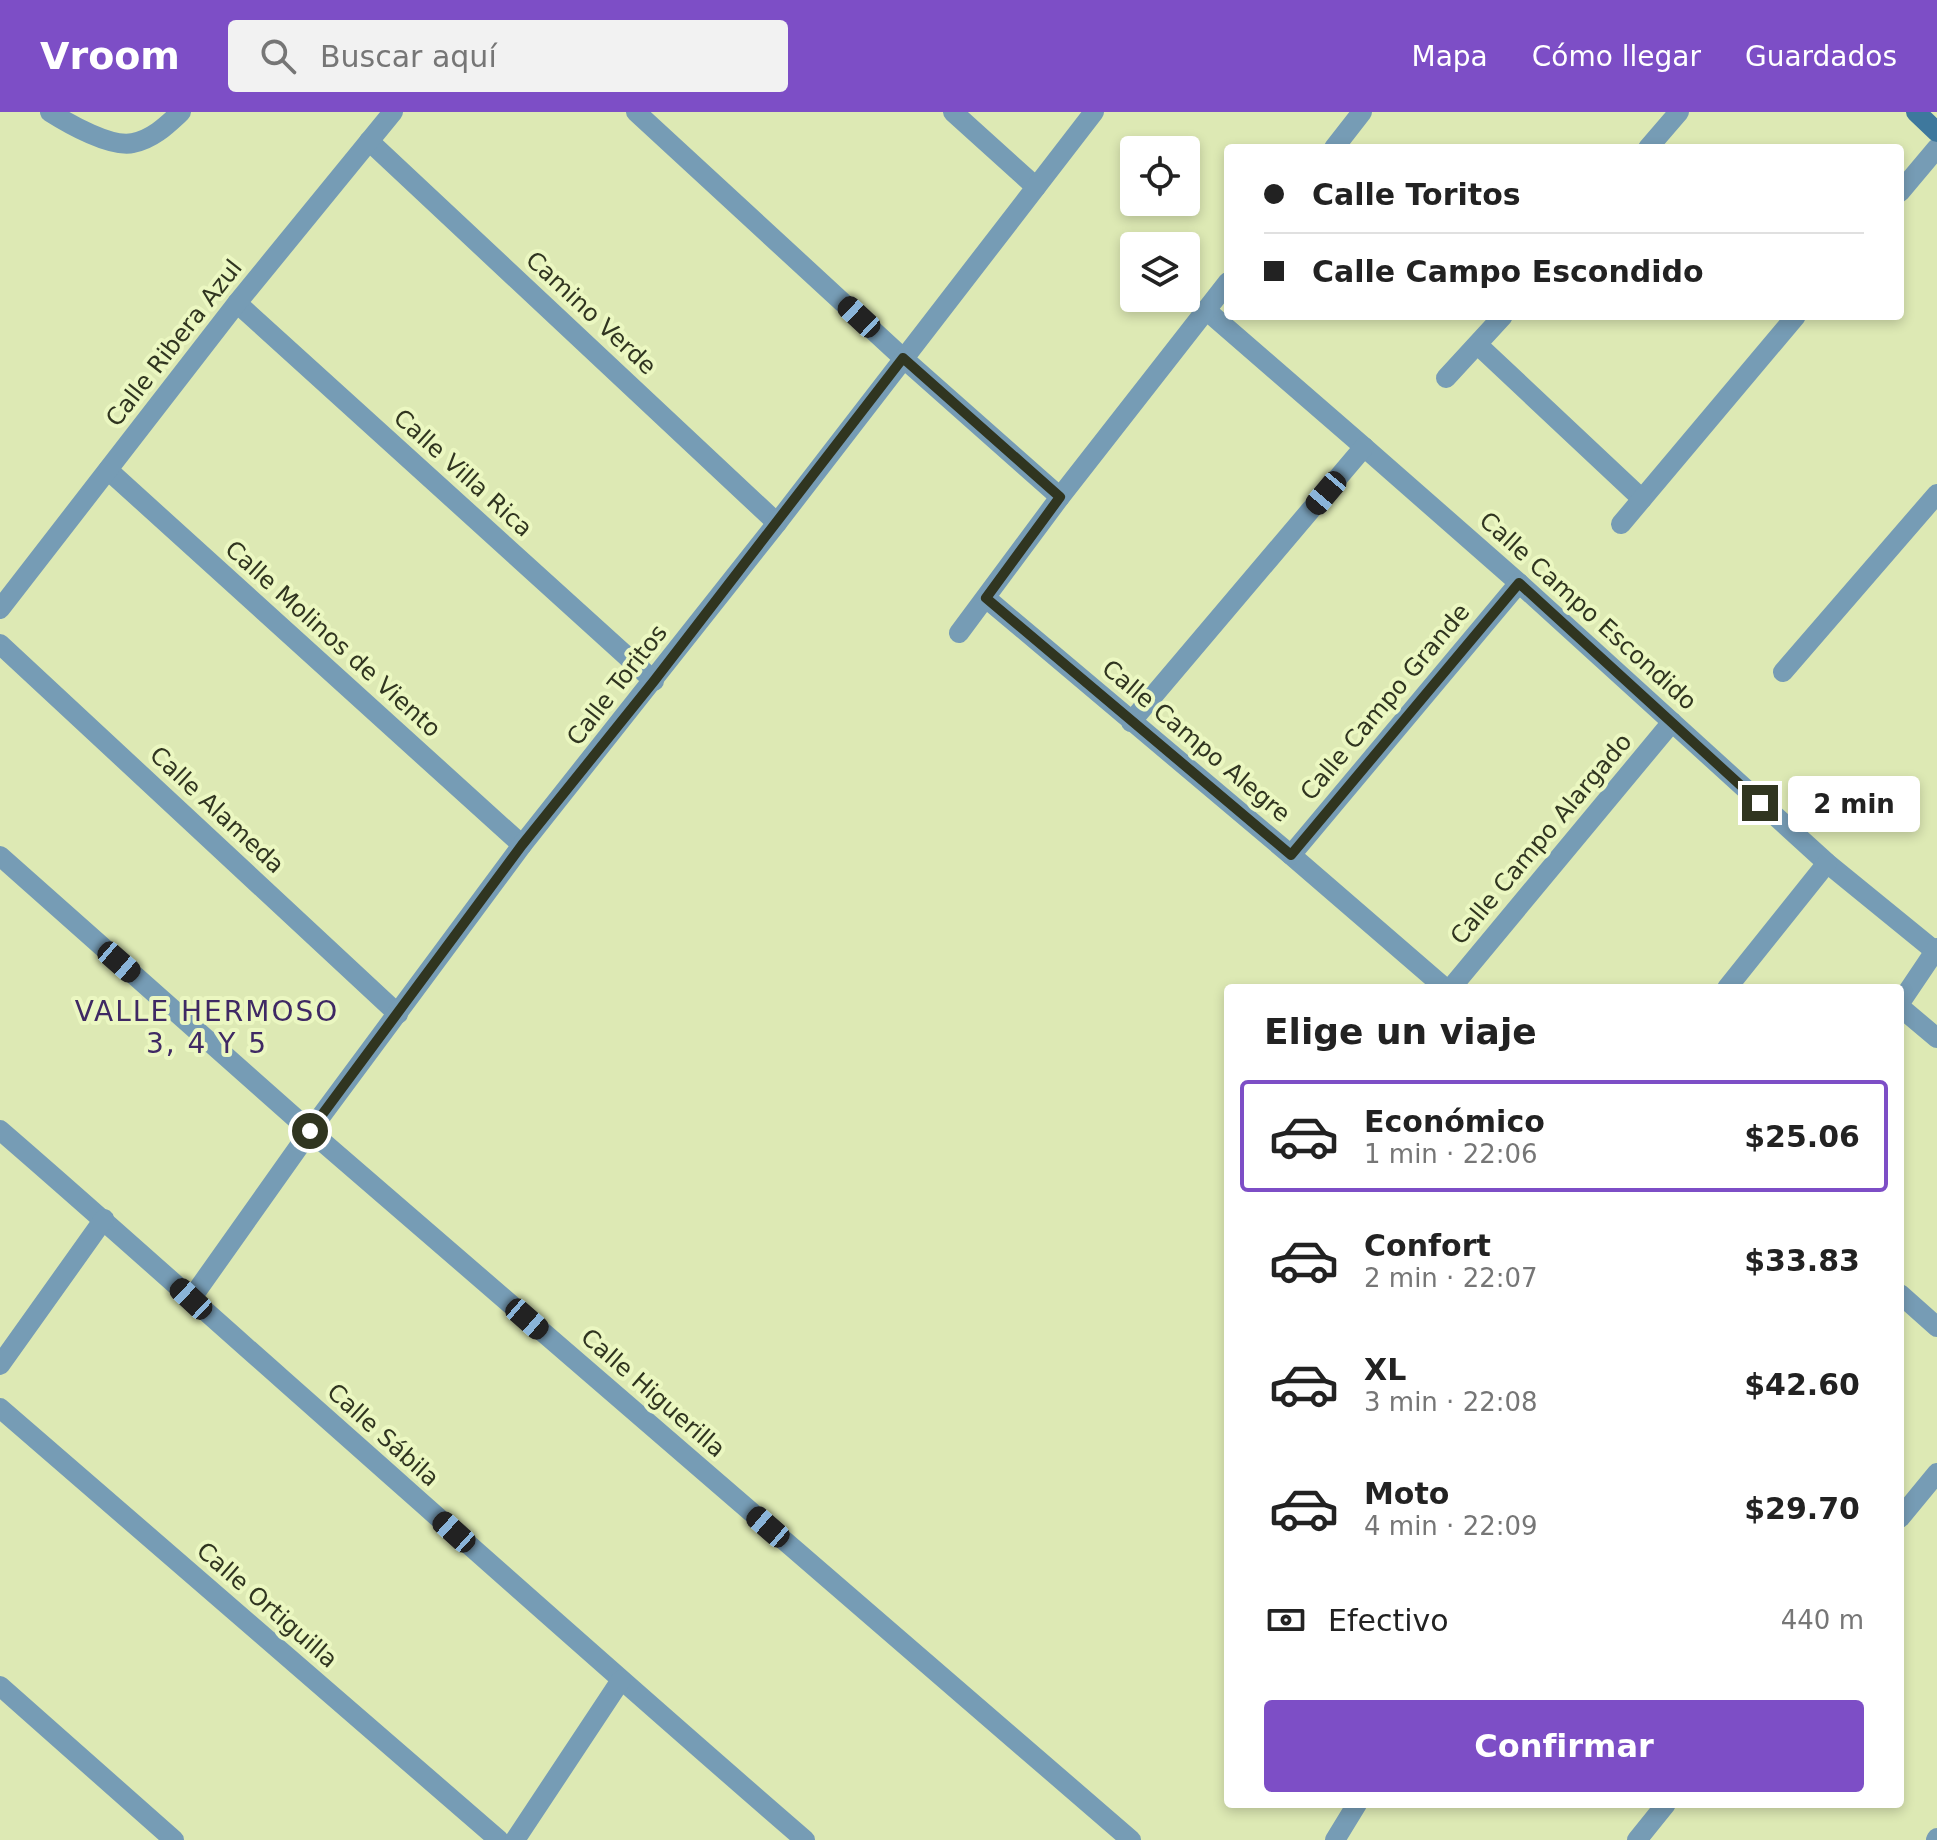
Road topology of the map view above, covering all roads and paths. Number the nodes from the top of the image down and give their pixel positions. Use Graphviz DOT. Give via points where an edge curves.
graph roads {
  1 [pos="50,112"];
  2 [pos="181,112"];
  3 [pos="393,112"];
  4 [pos="636,112"];
  5 [pos="953,112"];
  6 [pos="1094,112"];
  7 [pos="1362,112"];
  8 [pos="1679,112"];
  9 [pos="1916,112"];
  10 [pos="1937,132"];
  11 [pos="369,141"];
  12 [pos="1337,144"];
  13 [pos="1651,144"];
  14 [pos="1937,148"];
  15 [pos="1036,187"];
  16 [pos="1904,187"];
  17 [pos="1224,287"];
  18 [pos="237,303"];
  19 [pos="1206,310"];
  20 [pos="1500,320"];
  21 [pos="1793,320"];
  22 [pos="1478,345"];
  23 [pos="903,358"];
  24 [pos="1446,378"];
  25 [pos="1364,447"];
  26 [pos="108,470"];
  27 [pos="1937,494"];
  28 [pos="1060,497"];
  29 [pos="1642,499"];
  30 [pos="777,523"];
  31 [pos="1621,524"];
  32 [pos="1519,583"];
  33 [pos="986,598"];
  34 [pos="0,609"];
  35 [pos="959,633"];
  36 [pos="0,644"];
  37 [pos="1783,672"];
  38 [pos="654,681"];
  39 [pos="1131,722"];
  40 [pos="1672,722"];
  41 [pos="522,845"];
  42 [pos="1291,855"];
  43 [pos="0,856"];
  44 [pos="1827,863"];
  45 [pos="1936,949"];
  46 [pos="1440,984"];
  47 [pos="1454,984"];
  48 [pos="1730,984"];
  49 [pos="1904,999"];
  50 [pos="1904,1009"];
  51 [pos="398,1014"];
  52 [pos="1937,1038"];
  53 [pos="0,1130"];
  54 [pos="310,1131"];
  55 [pos="104,1219"];
  56 [pos="1904,1298"];
  57 [pos="191,1299"];
  58 [pos="1937,1327"];
  59 [pos="0,1365"];
  60 [pos="0,1408"];
  61 [pos="1937,1473"];
  62 [pos="1904,1513"];
  63 [pos="621,1680"];
  64 [pos="0,1686"];
  65 [pos="1355,1808"];
  66 [pos="1663,1808"];
  67 [pos="174,1840"];
  68 [pos="499,1840"];
  69 [pos="515,1840"];
  70 [pos="805,1840"];
  71 [pos="1131,1840"];
  72 [pos="1335,1840"];
  73 [pos="1637,1840"];
  1 -- 2 [label="street" via="99,138 131,144 155,135"];
  3 -- 11 [label="street, Calle Ribera Azul"];
  4 -- 23 [label="street"];
  5 -- 15 [label="street"];
  6 -- 15 [label="street, Calle Toritos"];
  7 -- 12 [label="street"];
  8 -- 13 [label="street"];
  9 -- 10 [label="street"];
  11 -- 18 [label="street, Calle Ribera Azul"];
  11 -- 30 [label="street, Camino Verde"];
  14 -- 16 [label="street"];
  15 -- 23 [label="street, Calle Toritos"];
  17 -- 19 [label="street"];
  18 -- 26 [label="street, Calle Ribera Azul"];
  18 -- 38 [label="street, Calle Villa Rica"];
  19 -- 25 [label="street, Calle Campo Escondido"];
  19 -- 28 [label="street"];
  20 -- 22 [label="street"];
  21 -- 29 [label="street"];
  22 -- 24 [label="street"];
  22 -- 29 [label="street"];
  23 -- 28 [label="street"];
  23 -- 30 [label="street, Calle Toritos"];
  25 -- 32 [label="street, Calle Campo Escondido"];
  25 -- 39 [label="street"];
  26 -- 34 [label="street, Calle Ribera Azul"];
  26 -- 41 [label="street, Calle Molinos de Viento"];
  27 -- 37 [label="street"];
  28 -- 33 [label="street"];
  29 -- 31 [label="street"];
  30 -- 38 [label="street, Calle Toritos"];
  32 -- 40 [label="street, Calle Campo Escondido"];
  32 -- 42 [label="street, Calle Campo Grande"];
  33 -- 35 [label="street"];
  33 -- 39 [label="street, Calle Campo Alegre"];
  36 -- 51 [label="street, Calle Alameda"];
  38 -- 41 [label="street, Calle Toritos"];
  39 -- 42 [label="street, Calle Campo Alegre"];
  40 -- 44 [label="street, Calle Campo Escondido"];
  40 -- 47 [label="street, Calle Campo Alargado"];
  41 -- 51 [label="street, Calle Toritos"];
  42 -- 46 [label="street, Calle Campo Alegre"];
  43 -- 54 [label="street, Calle Higuerilla"];
  44 -- 45 [label="street, Calle Campo Escondido"];
  44 -- 48 [label="street"];
  45 -- 49 [label="street"];
  50 -- 52 [label="street"];
  51 -- 54 [label="street, Calle Toritos"];
  53 -- 55 [label="street, Calle Sábila"];
  54 -- 57 [label="street, Calle Toritos"];
  54 -- 71 [label="street, Calle Higuerilla"];
  55 -- 57 [label="street, Calle Sábila"];
  55 -- 59 [label="street"];
  56 -- 58 [label="street"];
  57 -- 63 [label="street, Calle Sábila"];
  60 -- 68 [label="street, Calle Ortiguilla"];
  61 -- 62 [label="street"];
  63 -- 69 [label="street"];
  63 -- 70 [label="street, Calle Sábila"];
  64 -- 67 [label="street"];
  65 -- 72 [label="street"];
  66 -- 73 [label="street"];
}
